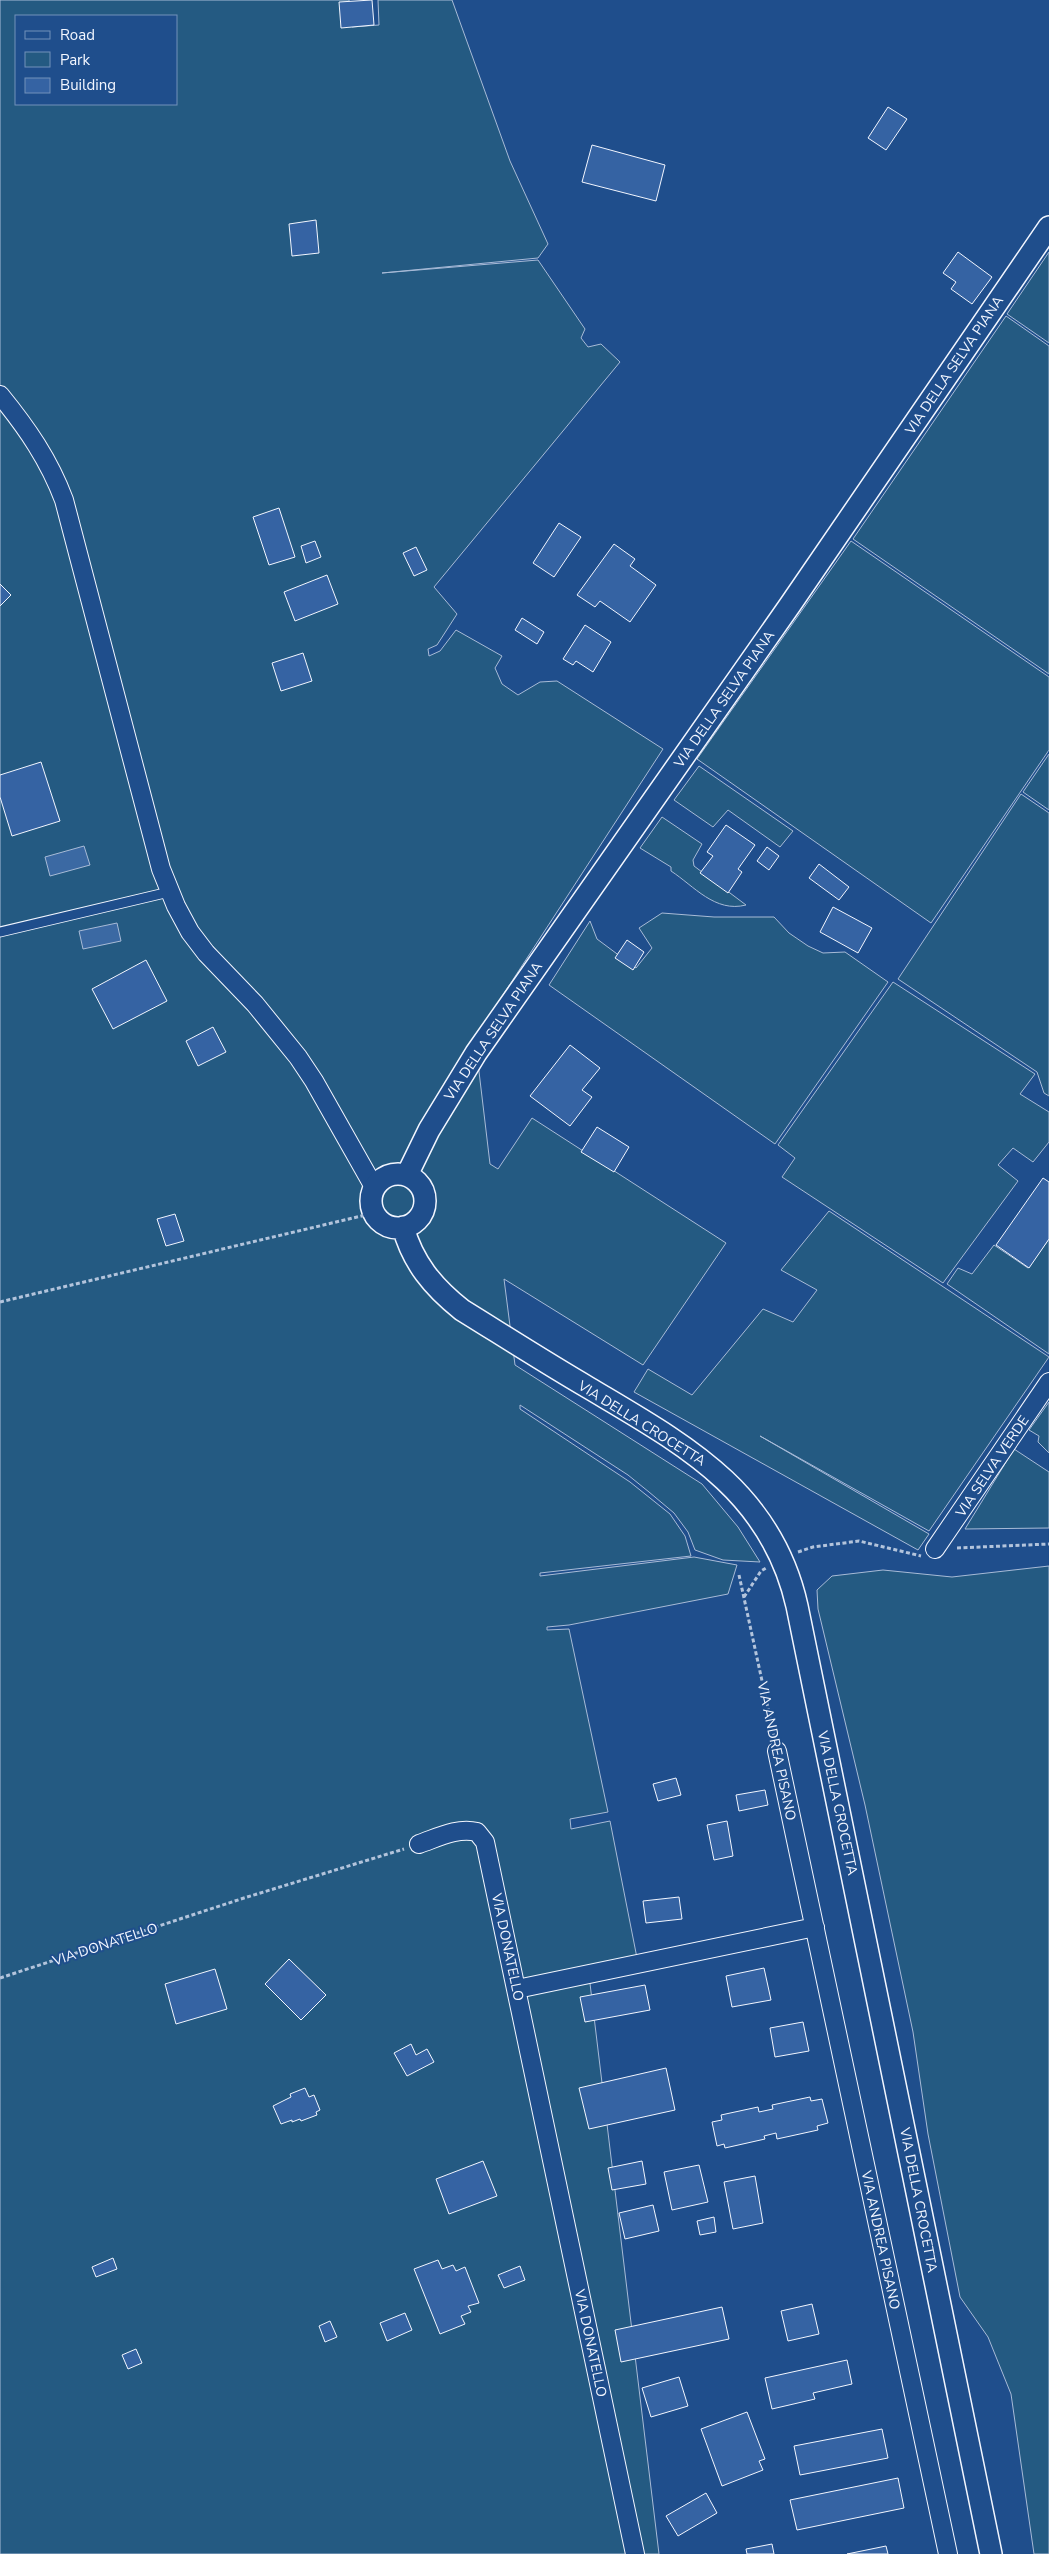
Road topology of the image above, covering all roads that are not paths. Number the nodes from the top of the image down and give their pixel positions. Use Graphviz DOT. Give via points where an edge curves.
graph roads {
  1 [pos="1049,227"];
  2 [pos="0,395"];
  3 [pos="169,892"];
  4 [pos="0,932"];
  5 [pos="407,1175"];
  6 [pos="374,1187"];
  7 [pos="403,1227"];
  8 [pos="1049,1382"];
  9 [pos="935,1549"];
  10 [pos="777,1751"];
  11 [pos="419,1844"];
  12 [pos="815,1927"];
  13 [pos="517,1989"];
  14 [pos="635,2554"];
  15 [pos="948,2554"];
  16 [pos="991,2554"];
  1 -- 5 [label="street, VIA DELLA SELVA PIANA" via="790,605 476,1053 429,1130"];
  2 -- 3 [label="street" via="36,440 62,495"];
  3 -- 4 [label="lane"];
  3 -- 6 [label="street" via="202,948 266,1017 302,1063"];
  5 -- 6 [label="street" via="388,1175"];
  5 -- 7 [label="street" via="420,1186 425,1202 418,1218"];
  6 -- 7 [label="street" via="371,1196 374,1213 386,1225"];
  7 -- 16 [label="street, VIA DELLA CROCETTA" via="424,1275 443,1294 462,1310 672,1438 708,1464 755,1514 783,1559 797,1606"];
  8 -- 9 [label="street, VIA SELVA VERDE"];
  10 -- 12 [label="street, VIA ANDREA PISANO"];
  11 -- 13 [label="street, VIA DONATELLO" via="459,1830 482,1836"];
  12 -- 13 [label="street"];
  12 -- 15 [label="street, VIA ANDREA PISANO"];
  13 -- 14 [label="street, VIA DONATELLO"];
}
